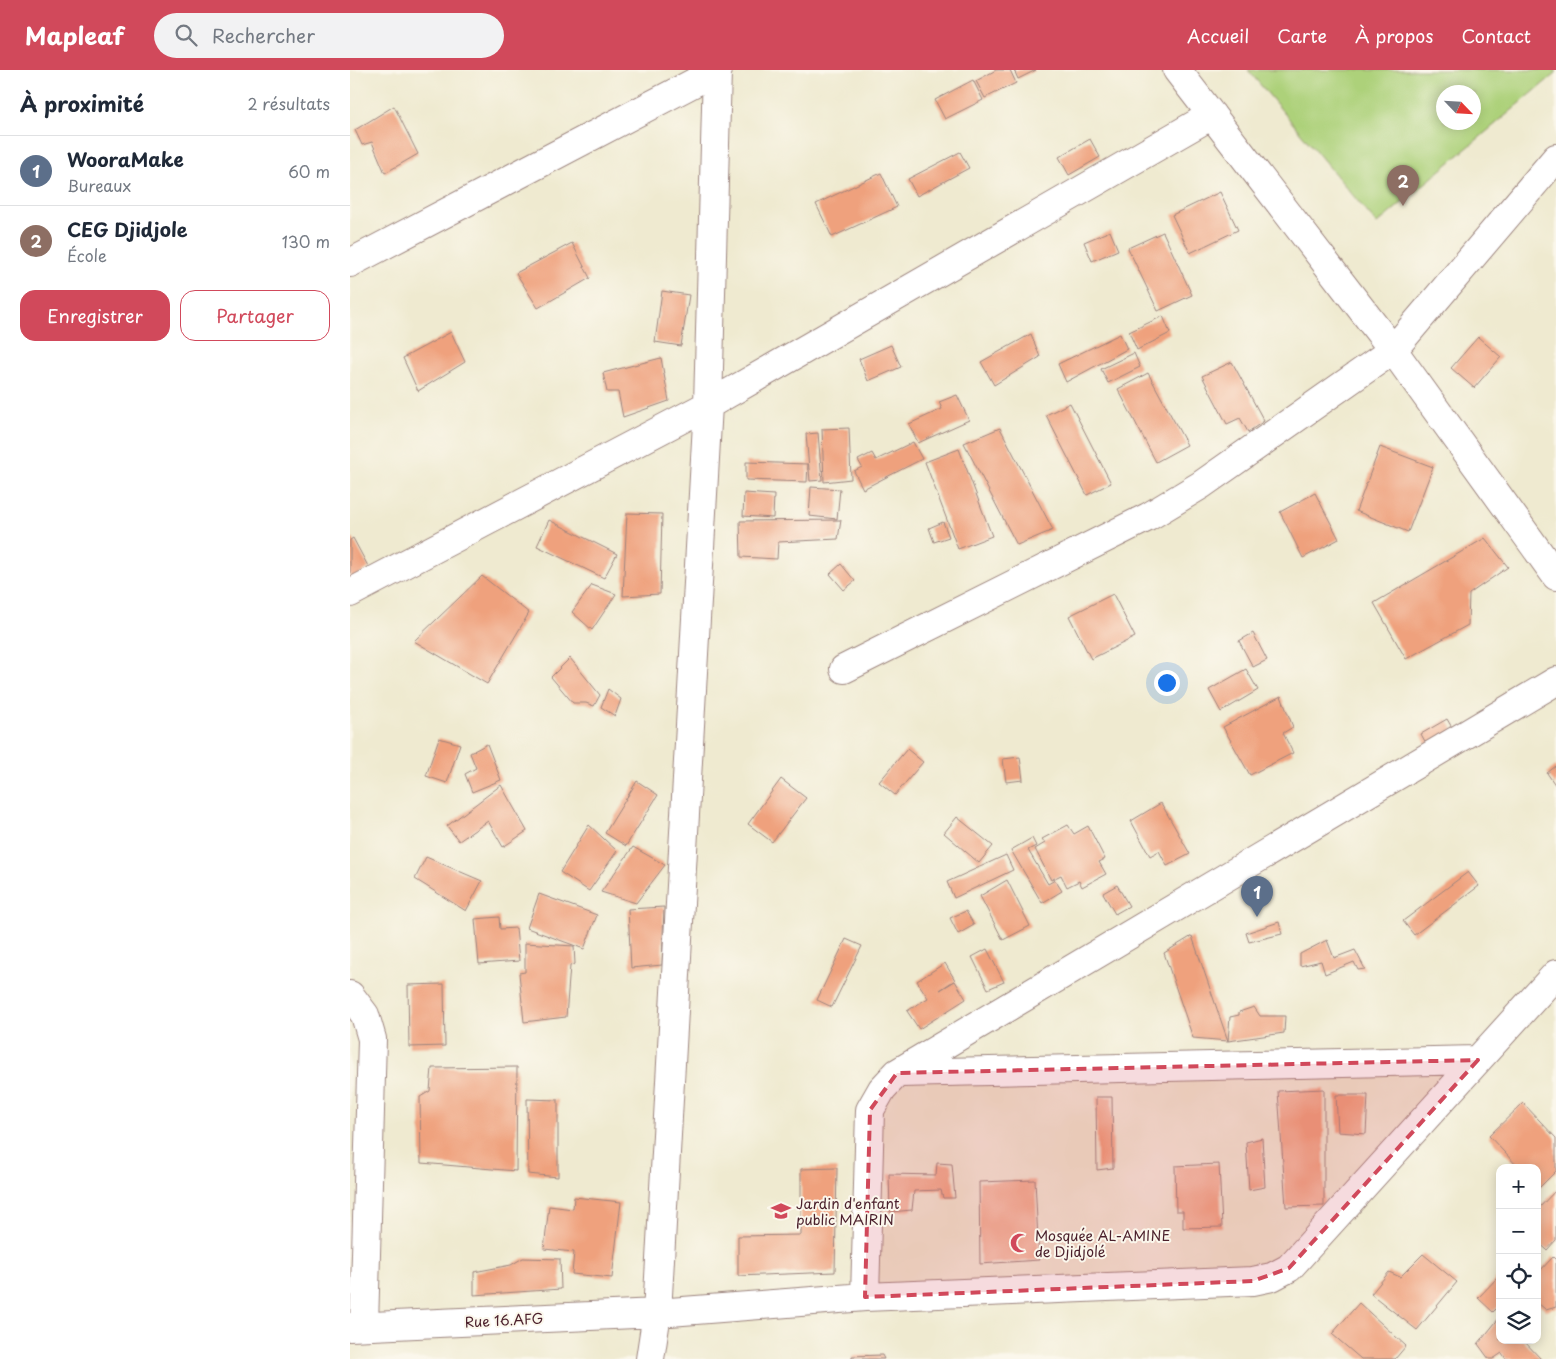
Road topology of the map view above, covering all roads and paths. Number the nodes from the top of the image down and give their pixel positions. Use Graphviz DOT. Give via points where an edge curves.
graph roads {
  1 [pos="717,70"];
  2 [pos="1177,70"];
  3 [pos="1212,115"];
  4 [pos="1556,158"];
  5 [pos="350,263"];
  6 [pos="1393,350"];
  7 [pos="708,405"];
  8 [pos="1556,576"];
  9 [pos="350,593"];
  10 [pos="844,670"];
  11 [pos="1556,681"];
  12 [pos="1556,974"];
  13 [pos="350,994"];
  14 [pos="1478,1060"];
  15 [pos="897,1073"];
  16 [pos="865,1297"];
  17 [pos="657,1313"];
  18 [pos="357,1326"];
  19 [pos="650,1359"];
  1 -- 5 [label="street"];
  1 -- 7 [label="street"];
  2 -- 3 [label="street"];
  3 -- 6 [label="street"];
  3 -- 7 [label="street"];
  4 -- 6 [label="street"];
  6 -- 8 [label="street"];
  6 -- 10 [label="street" via="1201,485 1148,517"];
  7 -- 9 [label="street"];
  7 -- 17 [label="street"];
  11 -- 15 [label="street"];
  12 -- 14 [label="street, Rue 16.AFG"];
  13 -- 18 [label="street" via="364,1015 372,1039"];
  14 -- 15 [label="street"];
  14 -- 16 [label="street, Rue 16.AFG" via="1289,1268 1272,1276 1253,1281"];
  15 -- 16 [label="street" via="870,1110"];
  16 -- 17 [label="street, Rue 16.AFG"];
  17 -- 18 [label="street, Rue 16.AFG"];
  17 -- 19 [label="street"];
}
